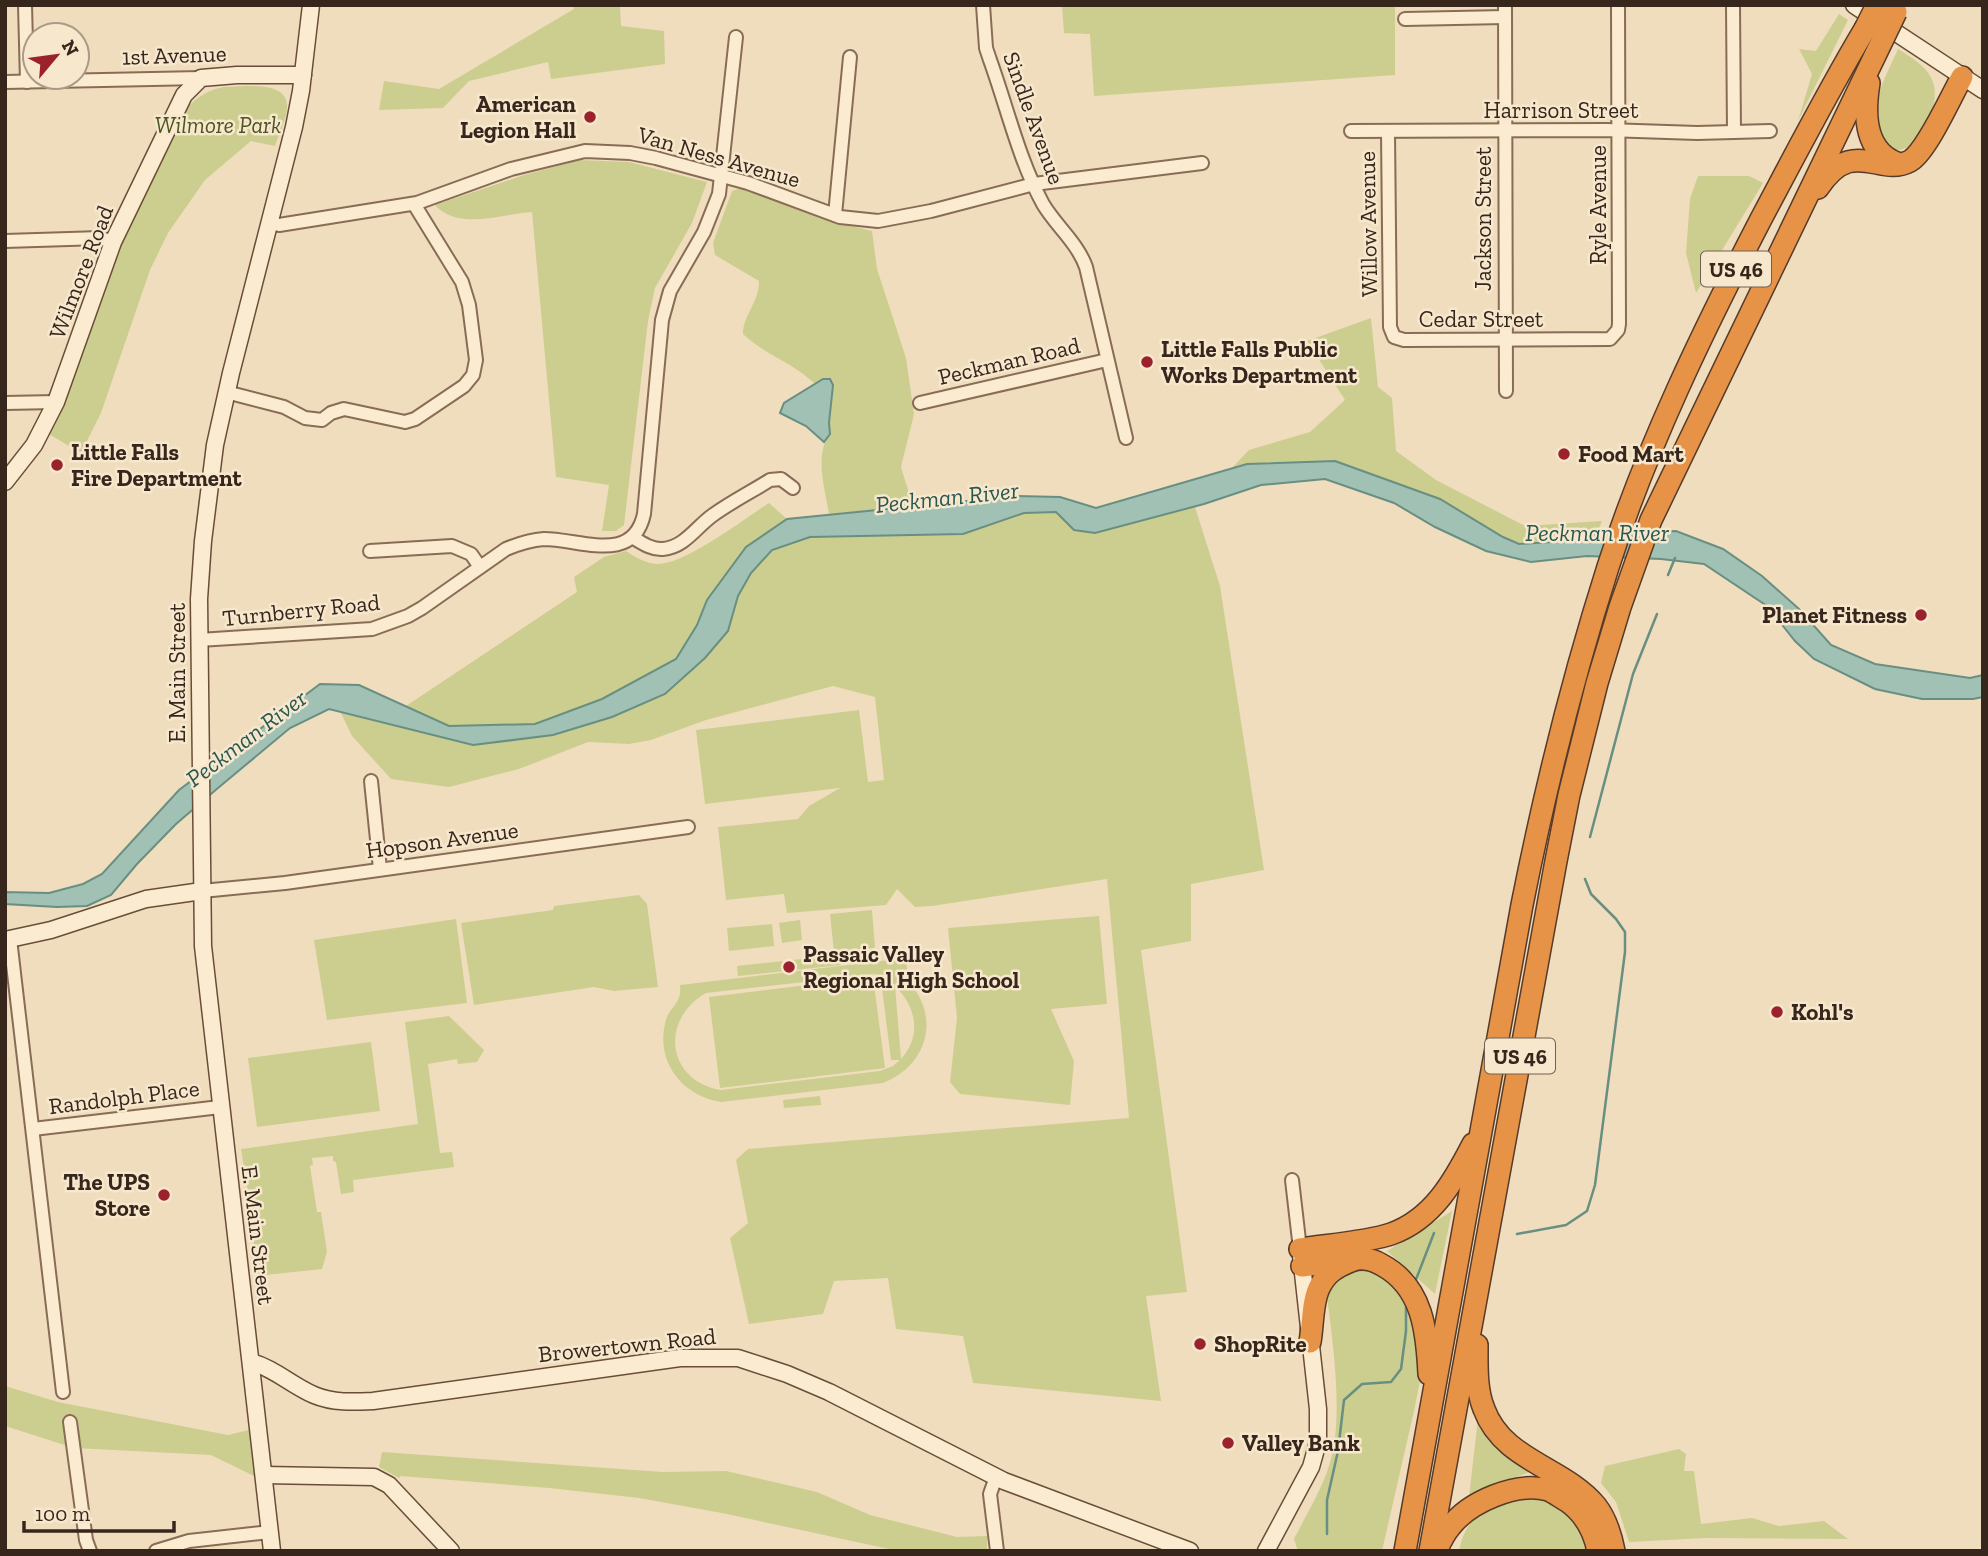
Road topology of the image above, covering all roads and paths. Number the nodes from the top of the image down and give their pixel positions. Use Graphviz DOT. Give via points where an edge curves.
graph roads {
  1 [pos="310,5"];
  2 [pos="983,5"];
  3 [pos="1618,5"];
  4 [pos="1733,5"];
  5 [pos="1854,5"];
  6 [pos="1891,7"];
  7 [pos="1504,11"];
  8 [pos="1405,19"];
  9 [pos="1881,34"];
  10 [pos="736,37"];
  11 [pos="850,57"];
  12 [pos="1872,62"];
  13 [pos="303,75"];
  14 [pos="1962,77"];
  15 [pos="201,78"];
  16 [pos="91,81"];
  17 [pos="1983,90"];
  18 [pos="1618,130"];
  19 [pos="1351,131"];
  20 [pos="1503,131"];
  21 [pos="1770,131"];
  22 [pos="1388,132"];
  23 [pos="1734,132"];
  24 [pos="1202,163"];
  25 [pos="1899,164"];
  26 [pos="722,175"];
  27 [pos="1034,184"];
  28 [pos="414,204"];
  29 [pos="835,215"];
  30 [pos="270,223"];
  31 [pos="5,241"];
  32 [pos="113,243"];
  33 [pos="1784,244"];
  34 [pos="1390,316"];
  35 [pos="1504,340"];
  36 [pos="1590,340"];
  37 [pos="1107,360"];
  38 [pos="1506,391"];
  39 [pos="226,392"];
  40 [pos="56,402"];
  41 [pos="5,403"];
  42 [pos="920,403"];
  43 [pos="1126,438"];
  44 [pos="5,482"];
  45 [pos="793,488"];
  46 [pos="632,537"];
  47 [pos="370,551"];
  48 [pos="480,567"];
  49 [pos="199,640"];
  50 [pos="371,782"];
  51 [pos="688,827"];
  52 [pos="380,869"];
  53 [pos="202,891"];
  54 [pos="8,939"];
  55 [pos="220,1107"];
  56 [pos="1483,1124"];
  57 [pos="33,1129"];
  58 [pos="1292,1180"];
  59 [pos="1301,1258"];
  60 [pos="1357,1258"];
  61 [pos="1475,1305"];
  62 [pos="1310,1342"];
  63 [pos="251,1362"];
  64 [pos="63,1392"];
  65 [pos="1431,1410"];
  66 [pos="70,1422"];
  67 [pos="264,1475"];
  68 [pos="996,1477"];
  69 [pos="1279,1526"];
  70 [pos="270,1531"];
  71 [pos="90,1551"];
  72 [pos="156,1551"];
  73 [pos="272,1551"];
  74 [pos="451,1551"];
  75 [pos="997,1551"];
  76 [pos="1190,1551"];
  77 [pos="1266,1551"];
  78 [pos="1283,1551"];
  79 [pos="1405,1551"];
  80 [pos="1430,1551"];
  81 [pos="1436,1551"];
  82 [pos="1598,1551"];
  83 [pos="1614,1551"];
  1 -- 13 [label="street, E. Main Street"];
  2 -- 27 [label="street, Sindle Avenue" via="990,60"];
  3 -- 18 [label="street, Ryle Avenue"];
  4 -- 23 [label="street"];
  5 -- 9 [label="street"];
  6 -- 9 [label="highway, US 46, bridge"];
  7 -- 8 [label="street"];
  7 -- 20 [label="street, Jackson Street"];
  9 -- 12 [label="highway, US 46"];
  9 -- 14 [label="street"];
  9 -- 56 [label="highway, US 46" via="1799,147 1696,347 1625,518 1566,704 1544,796"];
  10 -- 26 [label="street"];
  11 -- 29 [label="street"];
  12 -- 25 [label="highway" via="1865,105 1869,134 1883,157"];
  12 -- 33 [label="highway, US 46"];
  13 -- 15 [label="street, 1st Avenue"];
  13 -- 30 [label="street, E. Main Street"];
  14 -- 17 [label="street"];
  14 -- 25 [label="highway" via="1922,150"];
  15 -- 16 [label="street, 1st Avenue"];
  15 -- 32 [label="street, Wilmore Road" via="180,102"];
  18 -- 20 [label="street, Harrison Street"];
  18 -- 23 [label="street, Harrison Street"];
  18 -- 36 [label="street, Ryle Avenue" via="1619,324 1610,339"];
  19 -- 22 [label="street, Harrison Street"];
  20 -- 22 [label="street, Harrison Street"];
  20 -- 35 [label="street, Jackson Street"];
  21 -- 23 [label="street, Harrison Street"];
  22 -- 34 [label="street, Willow Avenue"];
  24 -- 27 [label="street, Van Ness Avenue"];
  25 -- 33 [label="highway" via="1865,160 1836,168 1820,185"];
  26 -- 28 [label="street, Van Ness Avenue" via="630,153 586,151 511,169"];
  26 -- 29 [label="street, Van Ness Avenue"];
  26 -- 46 [label="street" via="704,232 670,291 662,320 644,514"];
  27 -- 29 [label="street, Van Ness Avenue" via="878,221"];
  27 -- 37 [label="street, Sindle Avenue" via="1083,257"];
  28 -- 30 [label="street, Van Ness Avenue"];
  28 -- 39 [label="street" via="462,282 469,305 475,360 473,375 464,386 405,422 344,409 322,420 305,418 284,407"];
  30 -- 39 [label="street, E. Main Street"];
  31 -- 32 [label="street" via="101,239"];
  32 -- 40 [label="street, Wilmore Road"];
  33 -- 61 [label="highway, US 46" via="1651,520 1597,683 1569,795"];
  34 -- 35 [label="street, Cedar Street" via="1391,331 1399,339"];
  35 -- 36 [label="street, Cedar Street"];
  35 -- 38 [label="street, Jackson Street"];
  37 -- 42 [label="street, Peckman Road"];
  37 -- 43 [label="street, Sindle Avenue"];
  39 -- 49 [label="street, E. Main Street" via="203,541"];
  40 -- 41 [label="street"];
  40 -- 44 [label="street, Wilmore Road" via="34,445"];
  45 -- 46 [label="street" via="781,479 770,480 672,547 659,550"];
  46 -- 48 [label="street, Turnberry Road" via="621,545 533,540 506,549"];
  47 -- 48 [label="street" via="452,546 471,554"];
  48 -- 49 [label="street, Turnberry Road" via="422,608 372,629"];
  49 -- 53 [label="street, E. Main Street"];
  50 -- 52 [label="street"];
  51 -- 52 [label="street, Hopson Avenue"];
  52 -- 53 [label="street, Hopson Avenue"];
  53 -- 54 [label="street" via="146,899"];
  53 -- 55 [label="street, E. Main Street" via="202,946"];
  54 -- 57 [label="street"];
  55 -- 57 [label="street, Randolph Place"];
  55 -- 63 [label="street, E. Main Street"];
  56 -- 59 [label="highway" via="1448,1190 1413,1224 1390,1235"];
  56 -- 65 [label="highway, US 46"];
  57 -- 64 [label="street"];
  58 -- 59 [label="street"];
  59 -- 60 [label="highway"];
  59 -- 62 [label="street"];
  60 -- 62 [label="highway" via="1328,1273 1318,1290"];
  60 -- 65 [label="highway" via="1374,1261 1400,1277 1417,1302 1424,1321"];
  61 -- 80 [label="highway, US 46"];
  61 -- 83 [label="highway" via="1478,1378 1483,1408 1494,1428 1512,1448 1595,1505"];
  62 -- 69 [label="street" via="1318,1442 1311,1467"];
  63 -- 67 [label="street, E. Main Street"];
  63 -- 68 [label="street, Browertown Road" via="315,1395 347,1402 680,1358 738,1358 829,1392"];
  65 -- 79 [label="highway, US 46"];
  66 -- 71 [label="street"];
  67 -- 70 [label="street, E. Main Street"];
  67 -- 74 [label="street" via="374,1477 389,1485"];
  68 -- 75 [label="street" via="990,1494"];
  68 -- 76 [label="street, Browertown Road"];
  69 -- 77 [label="street"];
  69 -- 78 [label="street"];
  70 -- 72 [label="street" via="189,1541"];
  70 -- 73 [label="street, E. Main Street"];
  81 -- 82 [label="highway" via="1450,1526 1472,1508 1497,1493 1527,1488 1549,1490 1571,1503 1586,1518"];
}
